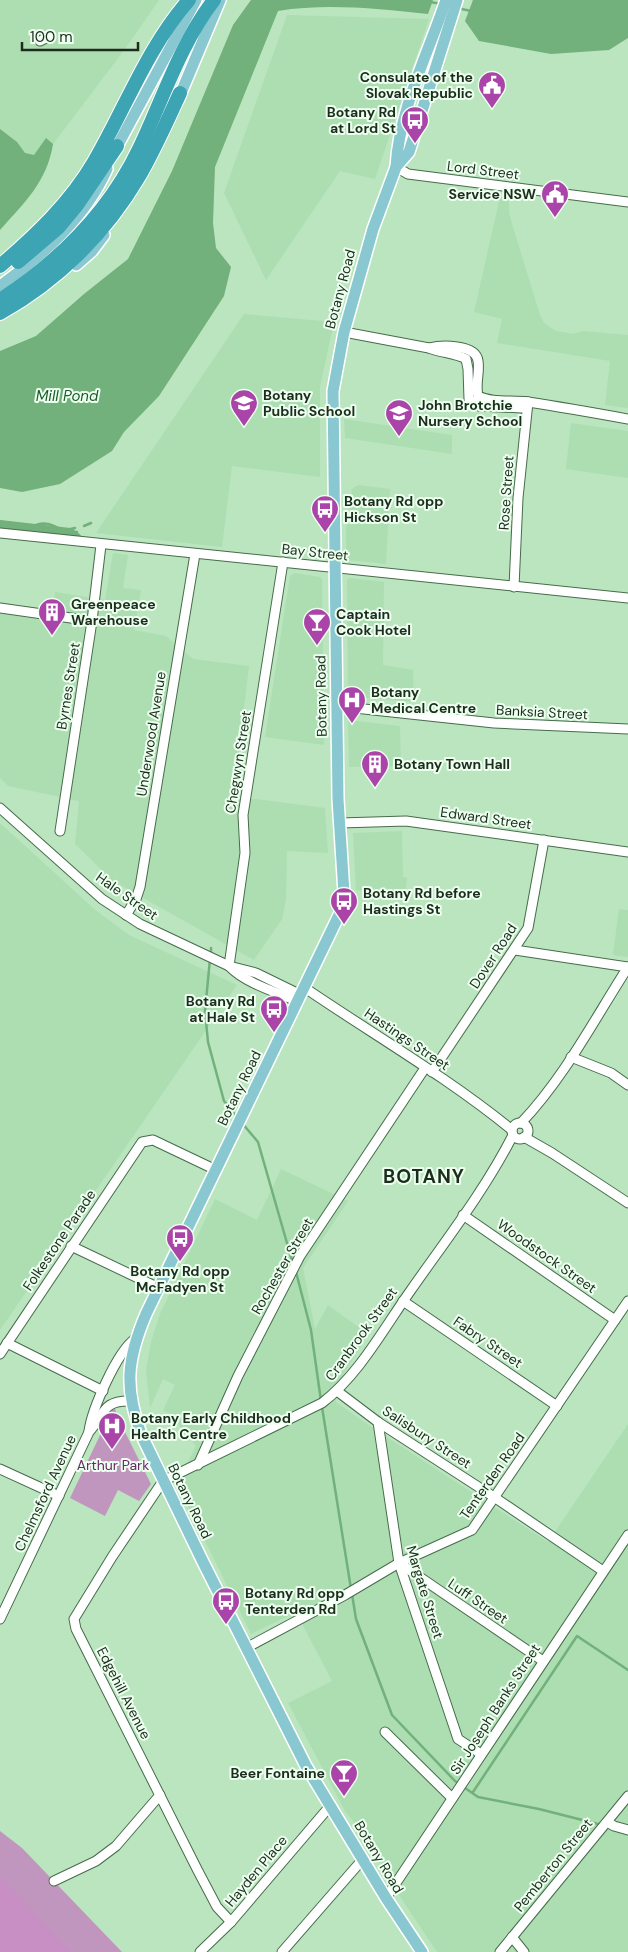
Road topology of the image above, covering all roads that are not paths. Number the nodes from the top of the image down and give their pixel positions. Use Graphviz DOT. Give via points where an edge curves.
graph roads {
  1 [pos="189,0"];
  2 [pos="196,0"];
  3 [pos="214,0"];
  4 [pos="220,0"];
  5 [pos="446,0"];
  6 [pos="457,0"];
  7 [pos="445,21"];
  8 [pos="180,92"];
  9 [pos="117,146"];
  10 [pos="396,167"];
  11 [pos="628,202"];
  12 [pos="0,266"];
  13 [pos="0,273"];
  14 [pos="0,286"];
  15 [pos="0,300"];
  16 [pos="0,313"];
  17 [pos="0,320"];
  18 [pos="344,332"];
  19 [pos="528,402"];
  20 [pos="628,419"];
  21 [pos="0,533"];
  22 [pos="101,545"];
  23 [pos="194,554"];
  24 [pos="283,562"];
  25 [pos="334,568"];
  26 [pos="514,587"];
  27 [pos="628,598"];
  28 [pos="0,608"];
  29 [pos="92,621"];
  30 [pos="336,706"];
  31 [pos="628,730"];
  32 [pos="0,808"];
  33 [pos="340,823"];
  34 [pos="60,831"];
  35 [pos="544,840"];
  36 [pos="628,852"];
  37 [pos="128,912"];
  38 [pos="515,950"];
  39 [pos="229,966"];
  40 [pos="628,967"];
  41 [pos="301,995"];
  42 [pos="571,1057"];
  43 [pos="428,1070"];
  44 [pos="628,1085"];
  45 [pos="520,1131"];
  46 [pos="216,1170"];
  47 [pos="628,1203"];
  48 [pos="463,1215"];
  49 [pos="71,1246"];
  50 [pos="158,1288"];
  51 [pos="403,1301"];
  52 [pos="628,1301"];
  53 [pos="615,1320"];
  54 [pos="135,1339"];
  55 [pos="7,1344"];
  56 [pos="0,1354"];
  57 [pos="103,1391"];
  58 [pos="337,1391"];
  59 [pos="131,1401"];
  60 [pos="557,1406"];
  61 [pos="378,1422"];
  62 [pos="89,1432"];
  63 [pos="198,1465"];
  64 [pos="0,1469"];
  65 [pos="163,1481"];
  66 [pos="59,1496"];
  67 [pos="494,1497"];
  68 [pos="628,1535"];
  69 [pos="399,1563"];
  70 [pos="603,1571"];
  71 [pos="0,1619"];
  72 [pos="246,1648"];
  73 [pos="543,1661"];
  74 [pos="385,1732"];
  75 [pos="481,1754"];
  76 [pos="160,1795"];
  77 [pos="628,1796"];
  78 [pos="452,1798"];
  79 [pos="330,1806"];
  80 [pos="607,1822"];
  81 [pos="628,1830"];
  82 [pos="363,1859"];
  83 [pos="54,1881"];
  84 [pos="386,1898"];
  85 [pos="231,1922"];
  86 [pos="512,1937"];
  87 [pos="200,1952"];
  88 [pos="282,1952"];
  89 [pos="422,1952"];
  90 [pos="500,1952"];
  91 [pos="524,1952"];
  1 -- 12 [label="highway" via="152,50 94,163 57,213"];
  2 -- 9 [label="main road"];
  3 -- 15 [label="highway" via="181,54 123,179 78,237 34,277"];
  4 -- 8 [label="main road"];
  5 -- 7 [label="main road, Botany Road"];
  6 -- 7 [label="main road, Botany Road"];
  7 -- 10 [label="main road, Botany Road" via="414,88 397,143"];
  8 -- 16 [label="highway" via="138,179 101,229 59,272"];
  8 -- 17 [label="main road" via="156,158 119,218 92,251 67,273"];
  9 -- 13 [label="highway" via="58,228 12,267"];
  9 -- 14 [label="main road" via="99,186 83,210 56,240"];
  10 -- 11 [label="street, Lord Street" via="408,174"];
  10 -- 18 [label="main road, Botany Road" via="373,229"];
  18 -- 19 [label="street" via="429,348 442,345 464,348 478,357 478,396 486,400"];
  18 -- 25 [label="main road, Botany Road" via="333,391"];
  19 -- 20 [label="street"];
  19 -- 26 [label="street, Rose Street" via="518,498"];
  21 -- 22 [label="street, Bay Street"];
  22 -- 23 [label="street, Bay Street"];
  22 -- 29 [label="street, Byrnes Street"];
  23 -- 24 [label="street, Bay Street"];
  23 -- 37 [label="street, Underwood Avenue" via="151,823 137,896"];
  24 -- 25 [label="street, Bay Street"];
  24 -- 39 [label="street, Chegwyn Street" via="243,815 245,853"];
  25 -- 26 [label="street, Bay Street"];
  25 -- 30 [label="main road, Botany Road"];
  26 -- 27 [label="street, Bay Street"];
  28 -- 29 [label="street"];
  29 -- 34 [label="street, Byrnes Street"];
  30 -- 31 [label="street, Banksia Street" via="494,724"];
  30 -- 33 [label="main road, Botany Road"];
  32 -- 37 [label="street, Hale Street" via="102,899"];
  33 -- 35 [label="street, Edward Street" via="406,821"];
  33 -- 41 [label="main road, Botany Road" via="343,903 337,924"];
  35 -- 36 [label="street, Edward Street"];
  35 -- 38 [label="street, Dover Road" via="528,928"];
  37 -- 39 [label="street, Hale Street" via="159,934"];
  38 -- 40 [label="street"];
  38 -- 43 [label="street, Dover Road"];
  39 -- 41 [label="street, Hale Street" via="256,973"];
  40 -- 42 [label="street, Cranbrook Street"];
  41 -- 43 [label="street, Hastings Street"];
  41 -- 46 [label="main road, Botany Road"];
  42 -- 44 [label="street" via="611,1073"];
  42 -- 45 [label="street, Cranbrook Street"];
  43 -- 45 [label="street, Hastings Street"];
  43 -- 63 [label="street, Rochester Street" via="300,1256 238,1376"];
  45 -- 47 [label="street, Hastings Street"];
  45 -- 48 [label="street, Cranbrook Street"];
  46 -- 49 [label="street, Folkestone Parade" via="153,1140 142,1142"];
  46 -- 50 [label="main road, Botany Road"];
  48 -- 51 [label="street, Cranbrook Street"];
  48 -- 53 [label="street, Woodstock Street"];
  49 -- 50 [label="street"];
  49 -- 55 [label="street, Folkestone Parade"];
  50 -- 54 [label="main road, Botany Road"];
  51 -- 58 [label="street, Cranbrook Street"];
  51 -- 60 [label="street, Fabry Street"];
  52 -- 53 [label="street, Tenterden Road"];
  53 -- 60 [label="street, Tenterden Road"];
  54 -- 57 [label="street, Chelmsford Avenue" via="126,1347"];
  54 -- 59 [label="main road, Botany Road" via="130,1367"];
  55 -- 56 [label="street, Folkestone Parade"];
  55 -- 57 [label="street"];
  57 -- 62 [label="street, Chelmsford Avenue" via="91,1418"];
  58 -- 61 [label="street, Salisbury Street"];
  58 -- 63 [label="street, Cranbrook Street" via="322,1403"];
  59 -- 62 [label="street, Chelmsford Avenue" via="109,1405"];
  59 -- 65 [label="main road, Botany Road" via="141,1434"];
  60 -- 67 [label="street, Tenterden Road"];
  61 -- 67 [label="street, Salisbury Street"];
  61 -- 69 [label="street, Margate Street"];
  62 -- 66 [label="street, Chelmsford Avenue"];
  63 -- 65 [label="street, Cranbrook Street"];
  64 -- 66 [label="street"];
  65 -- 72 [label="main road, Botany Road"];
  65 -- 76 [label="street, Edgehill Avenue" via="74,1619 76,1629"];
  66 -- 71 [label="street, Chelmsford Avenue"];
  67 -- 69 [label="street, Tenterden Road" via="472,1530"];
  67 -- 70 [label="street, Salisbury Street"];
  68 -- 70 [label="street, Sir Joseph Banks Street"];
  69 -- 72 [label="street, Tenterden Road"];
  69 -- 73 [label="street, Luff Street"];
  69 -- 75 [label="street, Margate Street" via="458,1740"];
  70 -- 73 [label="street, Sir Joseph Banks Street"];
  72 -- 79 [label="main road, Botany Road"];
  73 -- 75 [label="street, Sir Joseph Banks Street"];
  74 -- 78 [label="street"];
  75 -- 78 [label="street, Sir Joseph Banks Street"];
  76 -- 83 [label="street" via="116,1846 96,1861"];
  76 -- 85 [label="street, Edgehill Avenue" via="217,1906"];
  77 -- 80 [label="street, Pemberton Street"];
  78 -- 84 [label="street, Sir Joseph Banks Street"];
  79 -- 82 [label="main road, Botany Road"];
  79 -- 85 [label="street, Hayden Place"];
  80 -- 81 [label="street"];
  80 -- 86 [label="street, Pemberton Street"];
  82 -- 84 [label="main road, Botany Road"];
  82 -- 88 [label="street"];
  84 -- 89 [label="main road, Botany Road"];
  85 -- 87 [label="street, Hayden Place"];
  86 -- 90 [label="street, Pemberton Street"];
  86 -- 91 [label="street"];
}
